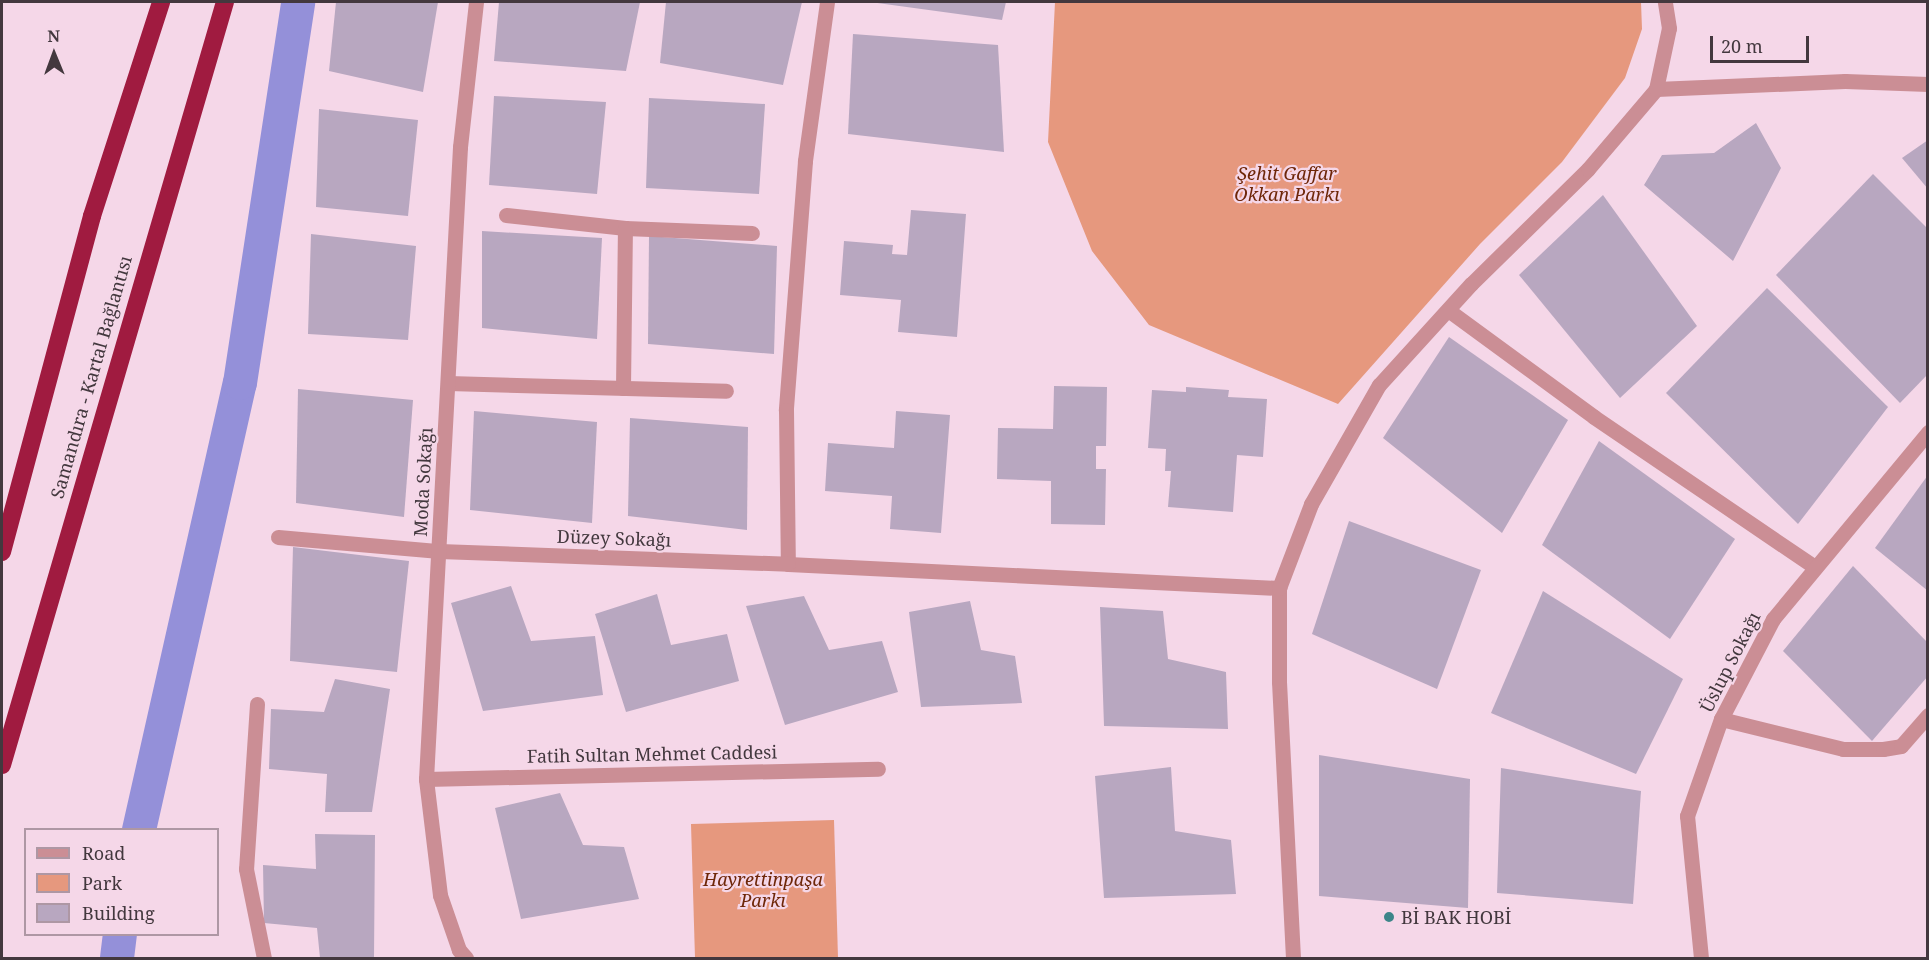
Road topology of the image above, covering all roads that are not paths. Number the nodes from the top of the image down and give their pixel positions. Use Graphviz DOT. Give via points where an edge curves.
graph roads {
  1 [pos="161,2"];
  2 [pos="225,2"];
  3 [pos="476,2"];
  4 [pos="826,2"];
  5 [pos="1665,2"];
  6 [pos="1928,84"];
  7 [pos="1656,89"];
  8 [pos="506,215"];
  9 [pos="625,228"];
  10 [pos="752,233"];
  11 [pos="1448,310"];
  12 [pos="448,383"];
  13 [pos="623,388"];
  14 [pos="726,391"];
  15 [pos="1928,432"];
  16 [pos="278,537"];
  17 [pos="439,551"];
  18 [pos="2,552"];
  19 [pos="788,564"];
  20 [pos="1815,567"];
  21 [pos="1279,588"];
  22 [pos="257,704"];
  23 [pos="1928,715"];
  24 [pos="1721,719"];
  25 [pos="2,765"];
  26 [pos="878,769"];
  27 [pos="426,779"];
  28 [pos="264,958"];
  29 [pos="465,958"];
  30 [pos="1293,958"];
  31 [pos="1701,958"];
  1 -- 18 [label="highway" via="92,216"];
  2 -- 25 [label="highway, Samandıra - Kartal Bağlantısı"];
  3 -- 12 [label="street, Moda Sokağı" via="460,147"];
  4 -- 19 [label="street" via="805,160 786,410"];
  5 -- 7 [label="street" via="1669,28"];
  6 -- 7 [label="street" via="1845,81"];
  7 -- 11 [label="street" via="1588,169"];
  8 -- 9 [label="street"];
  9 -- 10 [label="street"];
  9 -- 13 [label="street"];
  11 -- 20 [label="street" via="1594,417"];
  11 -- 21 [label="street" via="1380,385 1311,504"];
  12 -- 13 [label="street"];
  12 -- 17 [label="street, Moda Sokağı"];
  13 -- 14 [label="street"];
  15 -- 20 [label="street, Üslup Sokağı"];
  16 -- 17 [label="street, Düzey Sokağı"];
  17 -- 19 [label="street, Düzey Sokağı"];
  17 -- 27 [label="street, Moda Sokağı"];
  19 -- 21 [label="street, Düzey Sokağı"];
  20 -- 24 [label="street, Üslup Sokağı" via="1773,619"];
  21 -- 30 [label="street" via="1279,682"];
  22 -- 28 [label="street" via="246,869"];
  23 -- 24 [label="street" via="1901,746 1873,750 1817,744"];
  24 -- 31 [label="street, Üslup Sokağı" via="1687,816"];
  26 -- 27 [label="street, Fatih Sultan Mehmet Caddesi"];
  27 -- 29 [label="street, Moda Sokağı" via="440,895"];
}
